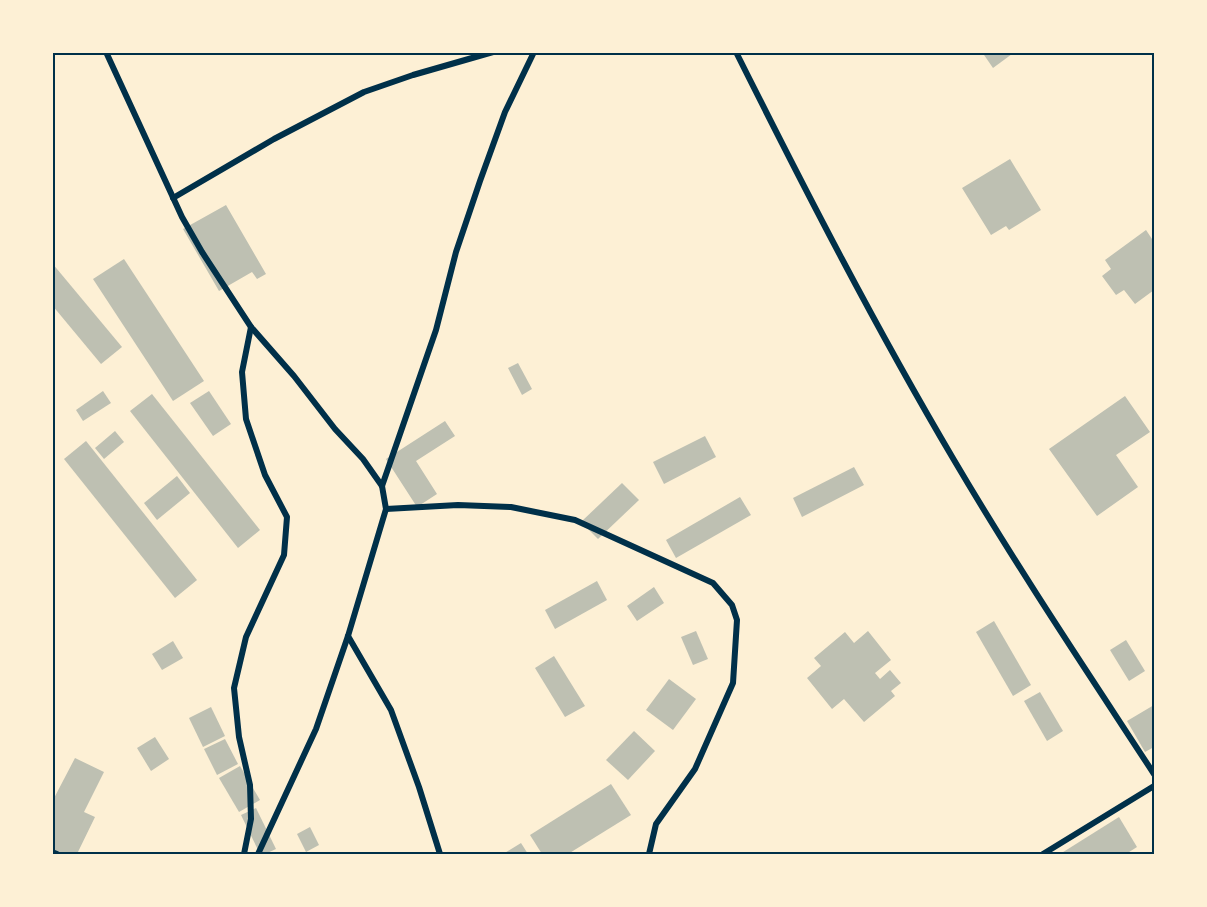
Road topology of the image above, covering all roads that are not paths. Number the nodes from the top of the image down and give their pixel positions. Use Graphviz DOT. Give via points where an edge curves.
graph roads {
  1 [pos="106,52"];
  2 [pos="493,52"];
  3 [pos="534,52"];
  4 [pos="736,52"];
  5 [pos="173,198"];
  6 [pos="251,327"];
  7 [pos="382,486"];
  8 [pos="387,509"];
  9 [pos="348,636"];
  10 [pos="1155,774"];
  11 [pos="1155,786"];
  12 [pos="52,852"];
  13 [pos="57,855"];
  14 [pos="244,855"];
  15 [pos="258,855"];
  16 [pos="440,855"];
  17 [pos="649,855"];
  18 [pos="1043,855"];
  1 -- 5 [label="street"];
  2 -- 5 [label="street" via="364,92"];
  3 -- 7 [label="street" via="505,112 480,181 436,330"];
  4 -- 10 [label="street" via="851,277 954,459 1044,607"];
  5 -- 6 [label="street" via="202,252"];
  6 -- 7 [label="street"];
  6 -- 14 [label="street" via="242,372 246,419 265,475 287,517 284,555 246,637 234,688 239,737 250,785 251,819"];
  7 -- 8 [label="street"];
  8 -- 9 [label="street"];
  8 -- 17 [label="street" via="511,507 575,520 713,583 732,605 737,620 733,683 695,769 656,824"];
  9 -- 15 [label="street" via="316,729"];
  9 -- 16 [label="street" via="391,710"];
  11 -- 18 [label="street"];
  12 -- 13 [label="street"];
}
